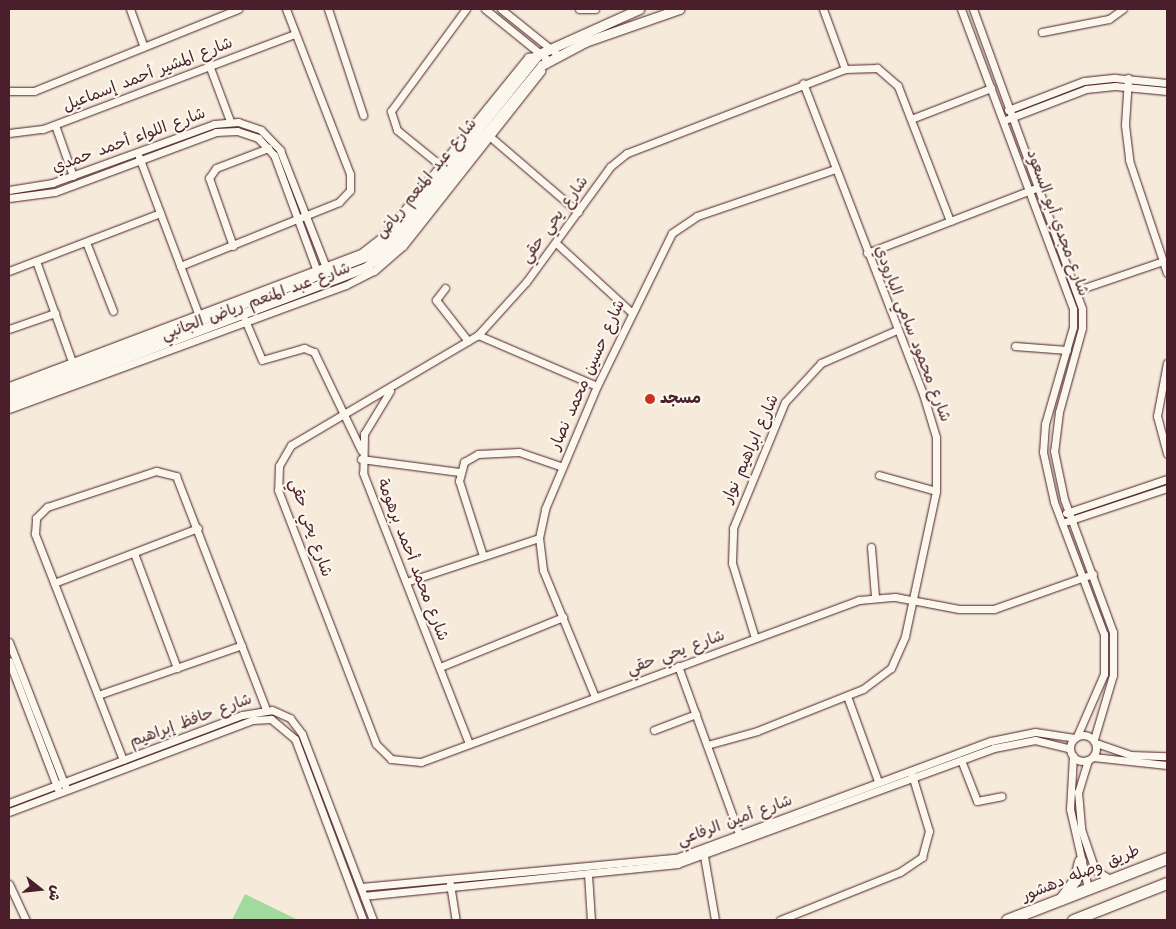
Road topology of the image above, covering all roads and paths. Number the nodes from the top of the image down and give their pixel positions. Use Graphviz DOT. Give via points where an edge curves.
graph roads {
  1 [pos="130,9"];
  2 [pos="238,9"];
  3 [pos="287,9"];
  4 [pos="328,9"];
  5 [pos="466,9"];
  6 [pos="485,9"];
  7 [pos="502,9"];
  8 [pos="579,9"];
  9 [pos="596,9"];
  10 [pos="639,9"];
  11 [pos="679,9"];
  12 [pos="823,9"];
  13 [pos="961,9"];
  14 [pos="973,9"];
  15 [pos="1123,9"];
  16 [pos="1042,32"];
  17 [pos="295,34"];
  18 [pos="143,45"];
  19 [pos="549,48"];
  20 [pos="557,54"];
  21 [pos="539,55"];
  22 [pos="545,63"];
  23 [pos="209,66"];
  24 [pos="845,69"];
  25 [pos="1128,78"];
  26 [pos="803,83"];
  27 [pos="1167,83"];
  28 [pos="1127,86"];
  29 [pos="991,88"];
  30 [pos="9,91"];
  31 [pos="1167,91"];
  32 [pos="1011,108"];
  33 [pos="1002,113"];
  34 [pos="363,115"];
  35 [pos="1014,116"];
  36 [pos="911,119"];
  37 [pos="1005,120"];
  38 [pos="230,121"];
  39 [pos="55,125"];
  40 [pos="9,132"];
  41 [pos="488,134"];
  42 [pos="268,148"];
  43 [pos="137,152"];
  44 [pos="140,160"];
  45 [pos="440,165"];
  46 [pos="835,169"];
  47 [pos="74,176"];
  48 [pos="1039,187"];
  49 [pos="9,190"];
  50 [pos="1030,190"];
  51 [pos="9,198"];
  52 [pos="578,212"];
  53 [pos="160,213"];
  54 [pos="306,217"];
  55 [pos="298,220"];
  56 [pos="950,221"];
  57 [pos="86,242"];
  58 [pos="556,243"];
  59 [pos="233,246"];
  60 [pos="867,253"];
  61 [pos="36,261"];
  62 [pos="1163,261"];
  63 [pos="180,266"];
  64 [pos="372,267"];
  65 [pos="9,271"];
  66 [pos="1167,273"];
  67 [pos="324,277"];
  68 [pos="445,288"];
  69 [pos="334,289"];
  70 [pos="1078,290"];
  71 [pos="280,303"];
  72 [pos="113,311"];
  73 [pos="631,312"];
  74 [pos="55,313"];
  75 [pos="199,316"];
  76 [pos="245,320"];
  77 [pos="9,329"];
  78 [pos="897,330"];
  79 [pos="478,335"];
  80 [pos="468,341"];
  81 [pos="1015,346"];
  82 [pos="1067,350"];
  83 [pos="1167,364"];
  84 [pos="76,373"];
  85 [pos="9,386"];
  86 [pos="597,386"];
  87 [pos="392,389"];
  88 [pos="9,394"];
  89 [pos="9,402"];
  90 [pos="9,409"];
  91 [pos="344,414"];
  92 [pos="361,450"];
  93 [pos="1167,454"];
  94 [pos="361,459"];
  95 [pos="563,467"];
  96 [pos="459,472"];
  97 [pos="878,475"];
  98 [pos="1167,479"];
  99 [pos="1167,488"];
  100 [pos="936,491"];
  101 [pos="1068,512"];
  102 [pos="1059,516"];
  103 [pos="1071,520"];
  104 [pos="1062,523"];
  105 [pos="198,528"];
  106 [pos="538,538"];
  107 [pos="871,547"];
  108 [pos="134,553"];
  109 [pos="484,556"];
  110 [pos="1093,574"];
  111 [pos="1084,578"];
  112 [pos="406,582"];
  113 [pos="54,583"];
  114 [pos="875,597"];
  115 [pos="912,601"];
  116 [pos="563,617"];
  117 [pos="755,638"];
  118 [pos="9,642"];
  119 [pos="242,645"];
  120 [pos="9,661"];
  121 [pos="678,666"];
  122 [pos="440,667"];
  123 [pos="177,668"];
  124 [pos="98,696"];
  125 [pos="847,696"];
  126 [pos="595,697"];
  127 [pos="266,709"];
  128 [pos="696,714"];
  129 [pos="1086,723"];
  130 [pos="1098,725"];
  131 [pos="654,730"];
  132 [pos="194,733"];
  133 [pos="1076,737"];
  134 [pos="1095,741"];
  135 [pos="197,742"];
  136 [pos="470,744"];
  137 [pos="707,745"];
  138 [pos="1070,748"];
  139 [pos="1073,756"];
  140 [pos="1167,756"];
  141 [pos="1091,759"];
  142 [pos="123,760"];
  143 [pos="962,760"];
  144 [pos="1167,765"];
  145 [pos="910,770"];
  146 [pos="1071,773"];
  147 [pos="1082,775"];
  148 [pos="913,779"];
  149 [pos="322,780"];
  150 [pos="878,781"];
  151 [pos="60,784"];
  152 [pos="312,784"];
  153 [pos="63,792"];
  154 [pos="1002,796"];
  155 [pos="9,803"];
  156 [pos="9,812"];
  157 [pos="741,838"];
  158 [pos="1085,846"];
  159 [pos="1076,848"];
  160 [pos="704,856"];
  161 [pos="1167,858"];
  162 [pos="676,861"];
  163 [pos="1080,861"];
  164 [pos="588,874"];
  165 [pos="529,875"];
  166 [pos="449,879"];
  167 [pos="1110,880"];
  168 [pos="1167,883"];
  169 [pos="9,884"];
  170 [pos="361,887"];
  171 [pos="451,887"];
  172 [pos="1088,888"];
  173 [pos="364,896"];
  174 [pos="1059,901"];
  175 [pos="26,920"];
  176 [pos="363,920"];
  177 [pos="373,920"];
  178 [pos="456,920"];
  179 [pos="591,920"];
  180 [pos="715,920"];
  181 [pos="780,920"];
  182 [pos="1007,920"];
  183 [pos="1073,920"];
  1 -- 18 [label="street"];
  2 -- 18 [label="street"];
  3 -- 17 [label="street"];
  4 -- 34 [label="street"];
  5 -- 45 [label="street" via="391,111 397,130"];
  6 -- 21 [label="street"];
  7 -- 19 [label="street"];
  8 -- 9 [label="street"];
  10 -- 19 [label="street, شارع عبد المنعم رياض"];
  11 -- 20 [label="street, شارع عبد المنعم رياض"];
  12 -- 24 [label="street"];
  13 -- 29 [label="street, شارع مجدي أبو السعود"];
  14 -- 32 [label="street, شارع مجدي أبو السعود"];
  15 -- 16 [label="street" via="1109,19"];
  17 -- 23 [label="street, شارع المشير أحمد إسماعيل"];
  17 -- 54 [label="street" via="351,182 339,202"];
  18 -- 30 [label="street" via="34,91"];
  19 -- 20 [label="street"];
  19 -- 21 [label="street, شارع عبد المنعم رياض"];
  20 -- 22 [label="street, شارع عبد المنعم رياض"];
  21 -- 22 [label="street"];
  21 -- 45 [label="street, شارع عبد المنعم رياض الجانبي" via="528,58"];
  21 -- 67 [label="street, شارع عبد المنعم رياض" via="390,239 362,260"];
  22 -- 41 [label="street, شارع عبد المنعم رياض"];
  23 -- 38 [label="street"];
  23 -- 39 [label="street, شارع المشير أحمد إسماعيل"];
  24 -- 26 [label="street, شارع يحي حقي"];
  24 -- 36 [label="street, شارع يحي حقي" via="868,65 885,72 898,86"];
  25 -- 27 [label="street"];
  25 -- 28 [label="street"];
  25 -- 32 [label="street" via="1084,81"];
  26 -- 46 [label="street, شارع محمود سامي البارودي"];
  26 -- 52 [label="street, شارع يحي حقي" via="626,153 610,167"];
  28 -- 31 [label="street"];
  28 -- 35 [label="street" via="1086,89"];
  28 -- 62 [label="street" via="1127,151"];
  29 -- 33 [label="street, شارع مجدي أبو السعود"];
  29 -- 36 [label="street"];
  32 -- 33 [label="street"];
  32 -- 35 [label="street, شارع مجدي أبو السعود"];
  33 -- 37 [label="street, شارع مجدي أبو السعود"];
  35 -- 37 [label="street"];
  35 -- 48 [label="street, شارع مجدي أبو السعود"];
  36 -- 56 [label="street, شارع يحي حقي"];
  37 -- 50 [label="street, شارع مجدي أبو السعود"];
  38 -- 43 [label="street, شارع اللواء أحمد حمدي"];
  38 -- 54 [label="street, شارع اللواء أحمد حمدي" via="250,125 272,139"];
  39 -- 40 [label="street, شارع المشير أحمد إسماعيل" via="30,133"];
  39 -- 47 [label="street"];
  41 -- 52 [label="street"];
  41 -- 64 [label="street, شارع عبد المنعم رياض"];
  42 -- 44 [label="street, شارع اللواء أحمد حمدي" via="248,134 227,130"];
  42 -- 55 [label="street, شارع اللواء أحمد حمدي"];
  42 -- 59 [label="street" via="216,168 209,178"];
  43 -- 44 [label="street"];
  43 -- 47 [label="street, شارع اللواء أحمد حمدي"];
  44 -- 51 [label="street, شارع اللواء أحمد حمدي" via="55,192"];
  44 -- 53 [label="street"];
  45 -- 67 [label="street, شارع عبد المنعم رياض الجانبي" via="373,245"];
  46 -- 60 [label="street, شارع محمود سامي البارودي"];
  46 -- 73 [label="street, شارع حسين محمد نصار" via="684,223 663,246"];
  47 -- 49 [label="street, شارع اللواء أحمد حمدي" via="30,189"];
  48 -- 50 [label="street"];
  48 -- 70 [label="street, شارع مجدي أبو السعود"];
  50 -- 56 [label="street"];
  50 -- 82 [label="street, شارع مجدي أبو السعود" via="1070,292 1073,328"];
  52 -- 58 [label="street, شارع يحي حقي"];
  53 -- 57 [label="street"];
  53 -- 63 [label="street"];
  54 -- 55 [label="street"];
  54 -- 67 [label="street, شارع اللواء أحمد حمدي"];
  55 -- 59 [label="street"];
  55 -- 67 [label="street, شارع اللواء أحمد حمدي"];
  56 -- 60 [label="street"];
  57 -- 61 [label="street"];
  57 -- 72 [label="street"];
  58 -- 73 [label="street"];
  58 -- 79 [label="street, شارع يحي حقي"];
  59 -- 63 [label="street"];
  60 -- 78 [label="street, شارع محمود سامي البارودي"];
  61 -- 65 [label="street"];
  61 -- 74 [label="street"];
  62 -- 66 [label="street"];
  62 -- 70 [label="street"];
  63 -- 75 [label="street"];
  64 -- 67 [label="street, شارع عبد المنعم رياض"];
  64 -- 69 [label="street, شارع عبد المنعم رياض الجانبي"];
  67 -- 69 [label="street, شارع اللواء أحمد حمدي"];
  67 -- 71 [label="street, شارع عبد المنعم رياض"];
  67 -- 75 [label="street, شارع عبد المنعم رياض الجانبي"];
  67 -- 84 [label="street, شارع عبد المنعم رياض"];
  68 -- 80 [label="street" via="437,301"];
  70 -- 101 [label="street, شارع مجدي أبو السعود" via="1082,328 1054,438 1055,465"];
  71 -- 76 [label="street, شارع عبد المنعم رياض الجانبي"];
  71 -- 84 [label="street, شارع عبد المنعم رياض"];
  73 -- 86 [label="street, شارع حسين محمد نصار"];
  74 -- 77 [label="street"];
  74 -- 84 [label="street"];
  75 -- 84 [label="street, شارع عبد المنعم رياض الجانبي"];
  76 -- 84 [label="street, شارع عبد المنعم رياض الجانبي"];
  76 -- 91 [label="street" via="262,360 304,348 314,352"];
  78 -- 100 [label="street, شارع محمود سامي البارودي" via="936,437"];
  78 -- 117 [label="street, شارع ابراهيم نوار" via="821,362 785,402 733,528 732,563"];
  79 -- 80 [label="street, شارع يحي حقي"];
  79 -- 86 [label="street"];
  80 -- 87 [label="street, شارع يحي حقي"];
  81 -- 82 [label="street"];
  82 -- 102 [label="street, شارع مجدي أبو السعود" via="1043,438 1045,466"];
  83 -- 93 [label="street" via="1157,416"];
  84 -- 85 [label="street, شارع عبد المنعم رياض الجانبي"];
  84 -- 88 [label="street, شارع عبد المنعم رياض"];
  84 -- 89 [label="street, شارع عبد المنعم رياض"];
  84 -- 90 [label="street, شارع عبد المنعم رياض الجانبي"];
  86 -- 95 [label="street, شارع حسين محمد نصار"];
  87 -- 91 [label="street, شارع يحي حقي"];
  87 -- 92 [label="street, شارع محمد أحمد برهومة" via="370,420"];
  91 -- 92 [label="street"];
  91 -- 136 [label="street, شارع يحي حقي" via="291,446 279,466 278,490 376,744 391,759 411,763"];
  92 -- 94 [label="street, شارع محمد أحمد برهومة"];
  94 -- 96 [label="street"];
  94 -- 112 [label="street, شارع محمد أحمد برهومة"];
  95 -- 96 [label="street" via="513,452 474,455"];
  95 -- 106 [label="street, شارع حسين محمد نصار" via="544,509"];
  96 -- 109 [label="street"];
  97 -- 100 [label="street"];
  98 -- 101 [label="street"];
  99 -- 103 [label="street"];
  100 -- 115 [label="street, شارع محمود سامي البارودي"];
  101 -- 102 [label="street"];
  101 -- 103 [label="street, شارع مجدي أبو السعود"];
  102 -- 104 [label="street, شارع مجدي أبو السعود"];
  103 -- 104 [label="street"];
  103 -- 110 [label="street, شارع مجدي أبو السعود"];
  104 -- 111 [label="street, شارع مجدي أبو السعود"];
  105 -- 108 [label="street"];
  105 -- 113 [label="street" via="182,482 164,470 47,507 36,518 34,530"];
  105 -- 119 [label="street"];
  106 -- 109 [label="street"];
  106 -- 116 [label="street, شارع حسين محمد نصار" via="543,570"];
  107 -- 114 [label="street"];
  108 -- 113 [label="street"];
  108 -- 123 [label="street"];
  109 -- 112 [label="street"];
  110 -- 111 [label="street, شارع يحي حقي"];
  110 -- 130 [label="street, شارع مجدي أبو السعود" via="1108,613 1115,654"];
  111 -- 115 [label="street, شارع يحي حقي" via="994,609 960,610"];
  111 -- 129 [label="street, شارع مجدي أبو السعود" via="1099,616 1106,654 1104,674"];
  112 -- 122 [label="street, شارع محمد أحمد برهومة"];
  113 -- 124 [label="street"];
  114 -- 115 [label="street, شارع يحي حقي"];
  114 -- 117 [label="street, شارع يحي حقي"];
  115 -- 125 [label="street, شارع محمود سامي البارودي" via="905,636 891,668 878,680"];
  116 -- 122 [label="street"];
  116 -- 126 [label="street, شارع حسين محمد نصار"];
  117 -- 121 [label="street, شارع يحي حقي"];
  118 -- 151 [label="street"];
  119 -- 123 [label="street"];
  119 -- 127 [label="street"];
  120 -- 151 [label="street"];
  121 -- 126 [label="street, شارع يحي حقي"];
  121 -- 128 [label="street"];
  122 -- 136 [label="street, شارع محمد أحمد برهومة"];
  123 -- 124 [label="street"];
  124 -- 142 [label="street"];
  125 -- 137 [label="street, شارع محمود سامي البارودي"];
  125 -- 150 [label="street"];
  126 -- 136 [label="street, شارع يحي حقي"];
  127 -- 132 [label="street, شارع حافظ إبراهيم"];
  127 -- 149 [label="street, شارع حافظ إبراهيم" via="282,713 297,726"];
  128 -- 131 [label="street"];
  128 -- 137 [label="street"];
  129 -- 130 [label="street"];
  129 -- 133 [label="street, شارع مجدي أبو السعود"];
  130 -- 134 [label="street, شارع مجدي أبو السعود"];
  132 -- 135 [label="street"];
  132 -- 142 [label="street, شارع حافظ إبراهيم"];
  133 -- 134 [label="street, شارع أمين الرفاعي"];
  133 -- 138 [label="street, شارع مجدي أبو السعود"];
  133 -- 145 [label="street, شارع أمين الرفاعي" via="1036,732 1013,735"];
  134 -- 140 [label="street, شارع أمين الرفاعي" via="1130,755"];
  134 -- 141 [label="street, شارع مجدي أبو السعود"];
  135 -- 152 [label="street, شارع حافظ إبراهيم" via="253,720 278,722 295,739"];
  135 -- 153 [label="street, شارع حافظ إبراهيم"];
  137 -- 157 [label="street"];
  138 -- 139 [label="street"];
  138 -- 143 [label="street, شارع أمين الرفاعي" via="1025,740"];
  139 -- 141 [label="street"];
  139 -- 146 [label="street"];
  141 -- 144 [label="street"];
  141 -- 147 [label="street"];
  142 -- 151 [label="street, شارع حافظ إبراهيم"];
  143 -- 148 [label="street, شارع أمين الرفاعي"];
  143 -- 154 [label="street" via="977,801"];
  145 -- 148 [label="street"];
  145 -- 150 [label="street, شارع أمين الرفاعي"];
  146 -- 147 [label="street"];
  146 -- 159 [label="street" via="1070,809"];
  147 -- 158 [label="street" via="1078,801"];
  148 -- 157 [label="street, شارع أمين الرفاعي"];
  148 -- 181 [label="street" via="929,831 922,857 900,872"];
  149 -- 152 [label="street"];
  149 -- 170 [label="street, شارع حافظ إبراهيم"];
  150 -- 157 [label="street, شارع أمين الرفاعي"];
  151 -- 153 [label="street"];
  151 -- 155 [label="street, شارع حافظ إبراهيم"];
  152 -- 176 [label="street, شارع حافظ إبراهيم"];
  153 -- 156 [label="street, شارع حافظ إبراهيم"];
  157 -- 160 [label="street, شارع أمين الرفاعي"];
  157 -- 162 [label="street, شارع أمين الرفاعي"];
  158 -- 159 [label="street"];
  158 -- 167 [label="street" via="1095,870"];
  159 -- 163 [label="street"];
  160 -- 162 [label="street, شارع أمين الرفاعي"];
  160 -- 180 [label="street"];
  161 -- 167 [label="main road, طريق وصله دهشور"];
  162 -- 164 [label="street, شارع أمين الرفاعي"];
  162 -- 165 [label="street, شارع أمين الرفاعي"];
  163 -- 172 [label="street"];
  163 -- 174 [label="main road" via="1075,880"];
  164 -- 165 [label="street, شارع أمين الرفاعي"];
  164 -- 179 [label="street"];
  165 -- 166 [label="street, شارع أمين الرفاعي"];
  165 -- 171 [label="street, شارع أمين الرفاعي"];
  166 -- 170 [label="street, شارع أمين الرفاعي"];
  166 -- 171 [label="street"];
  167 -- 172 [label="main road, طريق وصله دهشور"];
  168 -- 183 [label="main road"];
  169 -- 175 [label="street"];
  170 -- 173 [label="street, شارع حافظ إبراهيم"];
  171 -- 173 [label="street, شارع أمين الرفاعي"];
  171 -- 178 [label="street"];
  172 -- 174 [label="main road, طريق وصله دهشور"];
  173 -- 177 [label="street, شارع حافظ إبراهيم"];
  174 -- 182 [label="main road, طريق وصله دهشور"];
}
